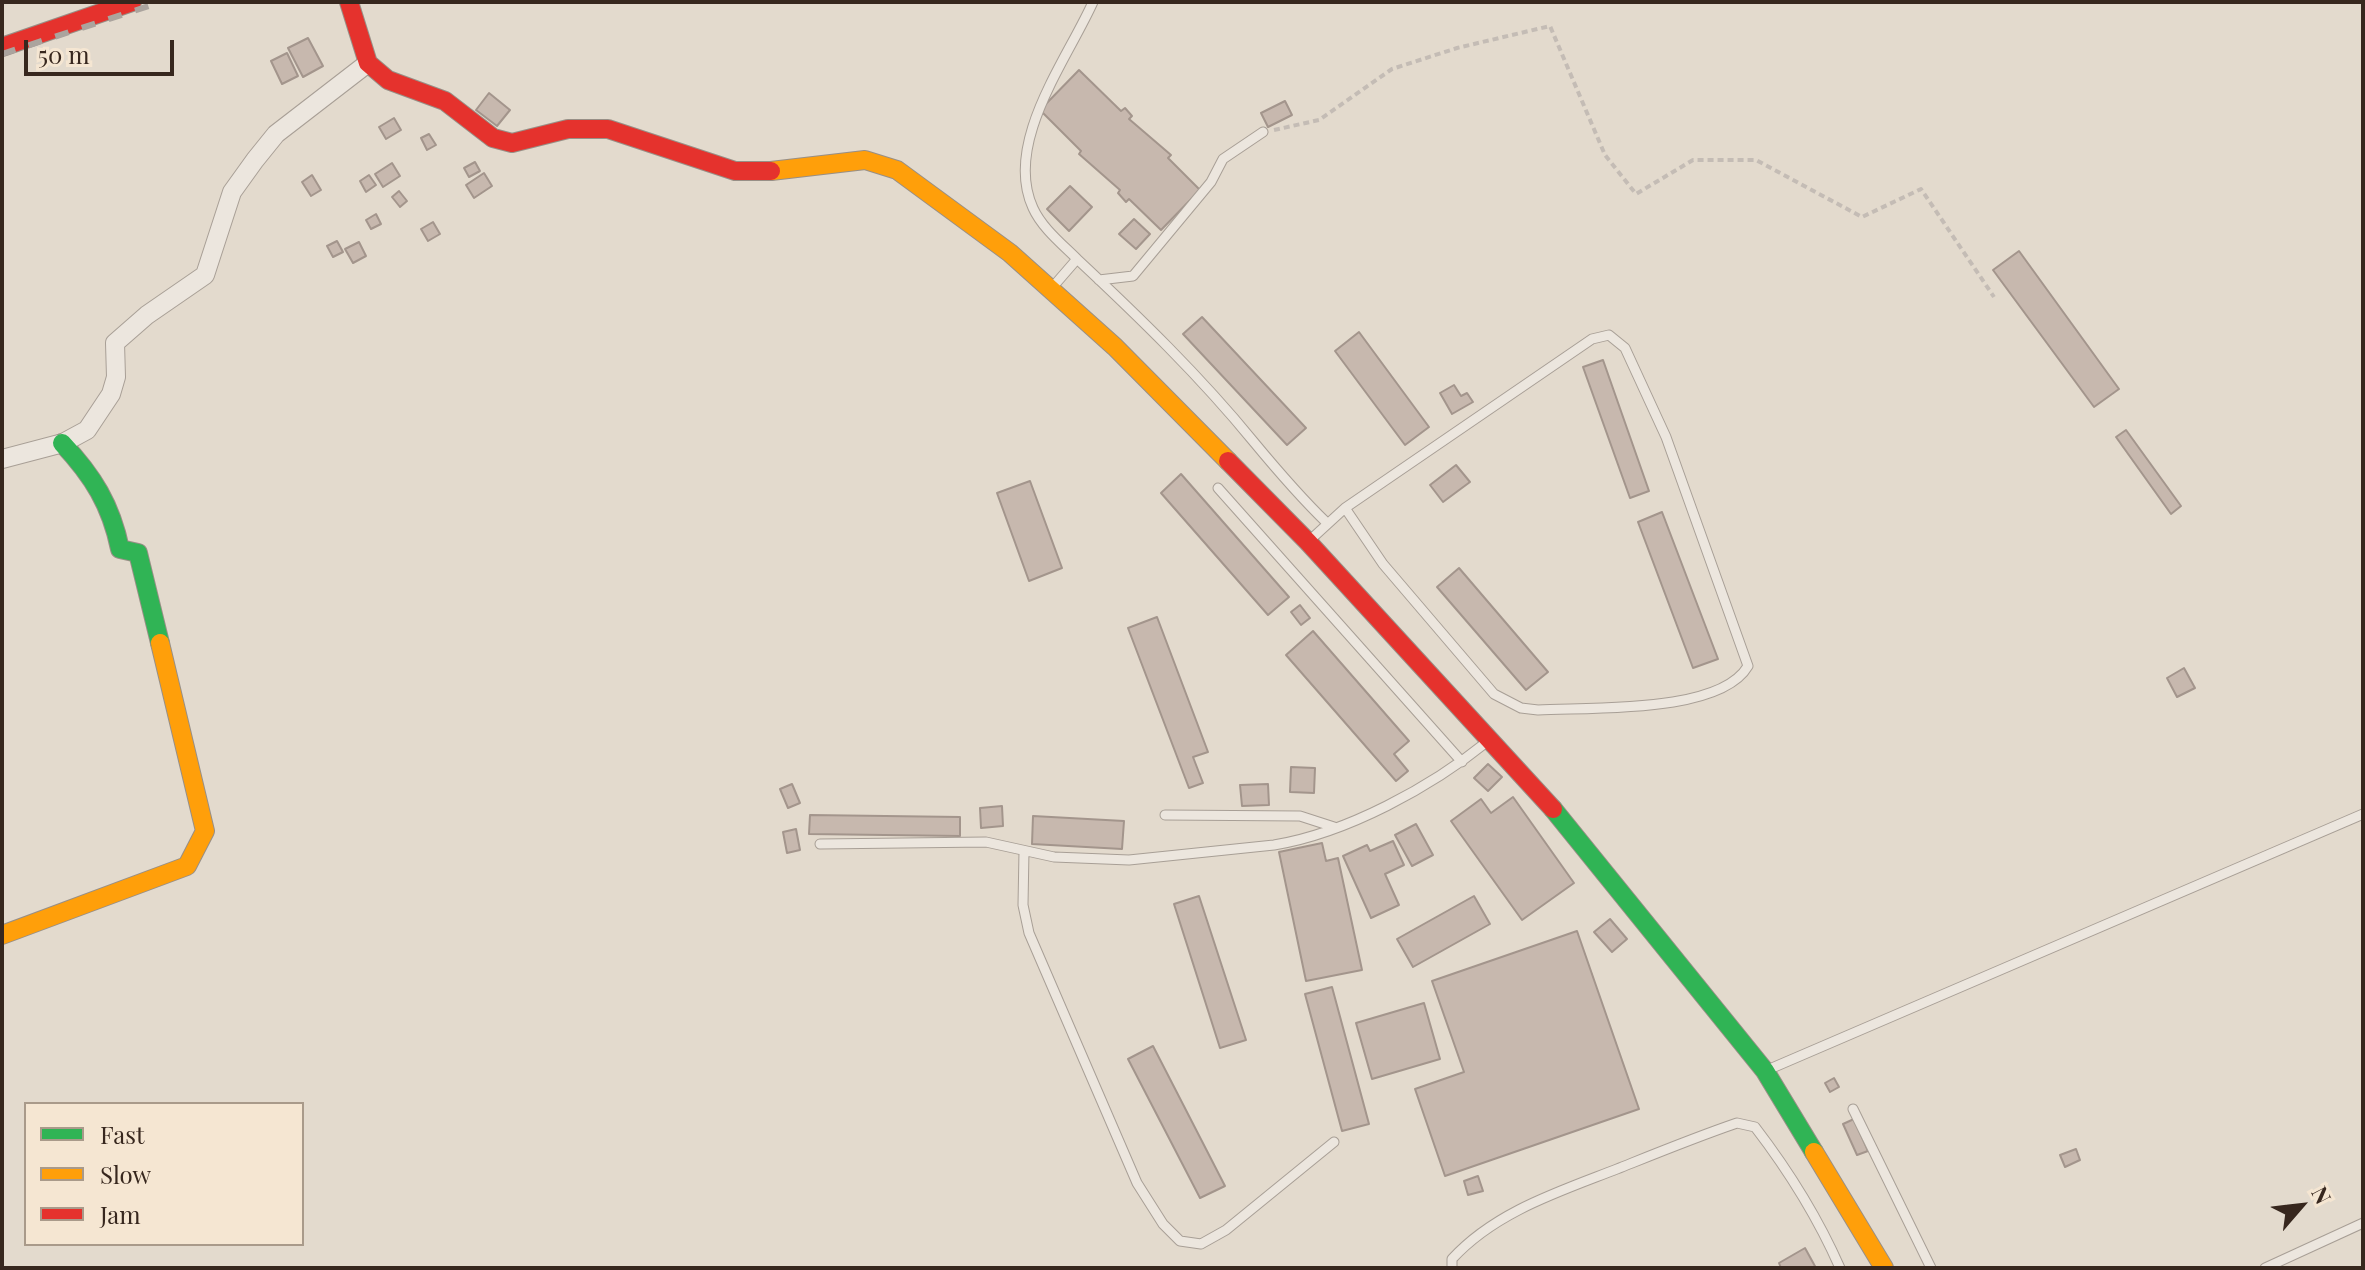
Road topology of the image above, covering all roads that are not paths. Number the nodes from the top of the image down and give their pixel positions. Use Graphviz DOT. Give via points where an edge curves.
graph roads {
  1 [pos="132,2"];
  2 [pos="349,2"];
  3 [pos="1093,2"];
  4 [pos="2,47"];
  5 [pos="368,63"];
  6 [pos="1263,132"];
  7 [pos="1077,259"];
  8 [pos="1099,280"];
  9 [pos="1051,289"];
  10 [pos="62,443"];
  11 [pos="2,459"];
  12 [pos="1218,488"];
  13 [pos="1345,508"];
  14 [pos="1327,523"];
  15 [pos="1308,542"];
  16 [pos="1488,741"];
  17 [pos="1462,762"];
  18 [pos="2363,814"];
  19 [pos="1165,815"];
  20 [pos="1334,827"];
  21 [pos="820,844"];
  22 [pos="1024,851"];
  23 [pos="2,935"];
  24 [pos="1765,1071"];
  25 [pos="1853,1109"];
  26 [pos="1334,1142"];
  27 [pos="2363,1223"];
  28 [pos="1452,1268"];
  29 [pos="1840,1268"];
  30 [pos="1884,1268"];
  31 [pos="1931,1268"];
  32 [pos="2265,1268"];
  1 -- 4 [label="street"];
  2 -- 5 [label="street"];
  3 -- 7 [label="lane" via="1039,105 1025,155 1033,208"];
  5 -- 9 [label="street" via="388,80 445,101 512,143 568,129 608,129 708,164 756,172 865,160 897,170"];
  5 -- 10 [label="street" via="276,134 255,160 232,192 209,269 115,343 111,394 87,430"];
  6 -- 8 [label="lane" via="1223,159 1211,182 1133,276"];
  7 -- 8 [label="lane"];
  7 -- 9 [label="lane"];
  8 -- 14 [label="lane" via="1163,342"];
  9 -- 15 [label="street"];
  10 -- 11 [label="street"];
  10 -- 23 [label="street" via="98,481 114,516 120,549 138,553 205,831 187,866"];
  12 -- 17 [label="lane"];
  13 -- 13 [label="lane" via="1427,618 1494,694 1521,708 1688,700 1730,687 1748,666 1666,437 1625,348 1609,335 1592,339"];
  13 -- 14 [label="lane"];
  14 -- 15 [label="lane"];
  15 -- 16 [label="street"];
  16 -- 17 [label="lane"];
  16 -- 24 [label="street" via="1637,908"];
  17 -- 20 [label="lane"];
  18 -- 24 [label="lane"];
  19 -- 20 [label="lane" via="1300,816"];
  20 -- 22 [label="lane" via="1294,842 1161,859 1054,857"];
  21 -- 22 [label="lane" via="986,842"];
  22 -- 26 [label="lane" via="1023,905 1029,933 1137,1183 1180,1241 1201,1244 1226,1230"];
  24 -- 30 [label="street"];
  25 -- 31 [label="lane"];
  27 -- 32 [label="lane"];
  28 -- 29 [label="lane" via="1452,1259 1467,1242 1503,1217 1737,1123 1755,1127 1774,1152 1826,1235"];
}
